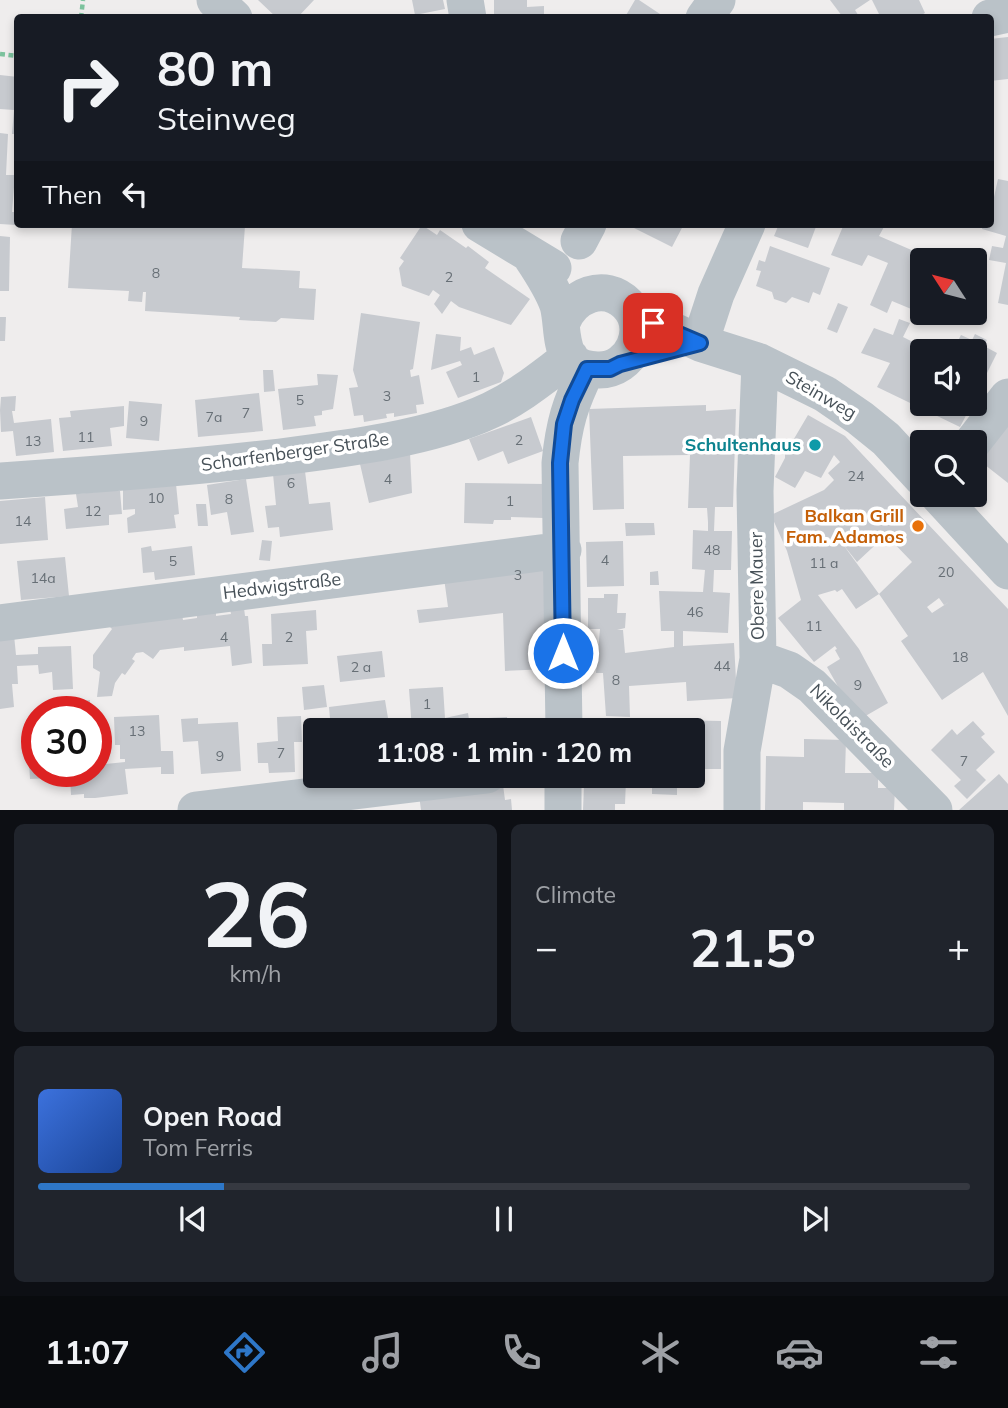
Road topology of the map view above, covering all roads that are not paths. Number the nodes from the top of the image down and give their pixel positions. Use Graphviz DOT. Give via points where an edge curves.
graph roads {
  1 [pos="215,0"];
  2 [pos="230,14"];
  3 [pos="486,228"];
  4 [pos="745,228"];
  5 [pos="532,258"];
  6 [pos="621,303"];
  7 [pos="562,322"];
  8 [pos="700,343"];
  9 [pos="760,362"];
  10 [pos="593,363"];
  11 [pos="1008,397"];
  12 [pos="982,430"];
  13 [pos="910,465"];
  14 [pos="0,481"];
  15 [pos="949,507"];
  16 [pos="563,550"];
  17 [pos="1008,571"];
  18 [pos="0,623"];
  19 [pos="758,660"];
  20 [pos="564,718"];
  21 [pos="379,788"];
  22 [pos="564,788"];
  23 [pos="196,810"];
  24 [pos="563,810"];
  25 [pos="741,810"];
  26 [pos="934,810"];
  1 -- 2 [label="street"];
  3 -- 5 [label="street, Steinweg"];
  4 -- 8 [label="street"];
  5 -- 6 [label="street, Steinweg"];
  5 -- 7 [label="street" via="550,285"];
  6 -- 7 [label="street" via="588,294 565,312"];
  6 -- 8 [label="street, Steinweg"];
  6 -- 10 [label="street" via="637,324 635,347"];
  7 -- 10 [label="street" via="561,340"];
  8 -- 9 [label="street, Steinweg"];
  8 -- 10 [label="street"];
  9 -- 13 [label="street, Steinweg" via="860,418"];
  9 -- 19 [label="street, Obere Mauer" via="755,491"];
  10 -- 14 [label="street, Scharfenberger Straße" via="531,387 489,411 400,438 213,465"];
  10 -- 16 [label="street" via="564,424 560,463"];
  11 -- 12 [label="street"];
  15 -- 17 [label="street"];
  16 -- 18 [label="street, Hedwigstraße"];
  16 -- 20 [label="street"];
  19 -- 25 [label="street, Obere Mauer" via="742,751"];
  19 -- 26 [label="street, Nikolaistraße" via="789,670 813,686"];
  21 -- 23 [label="street"];
  22 -- 24 [label="street"];
}
